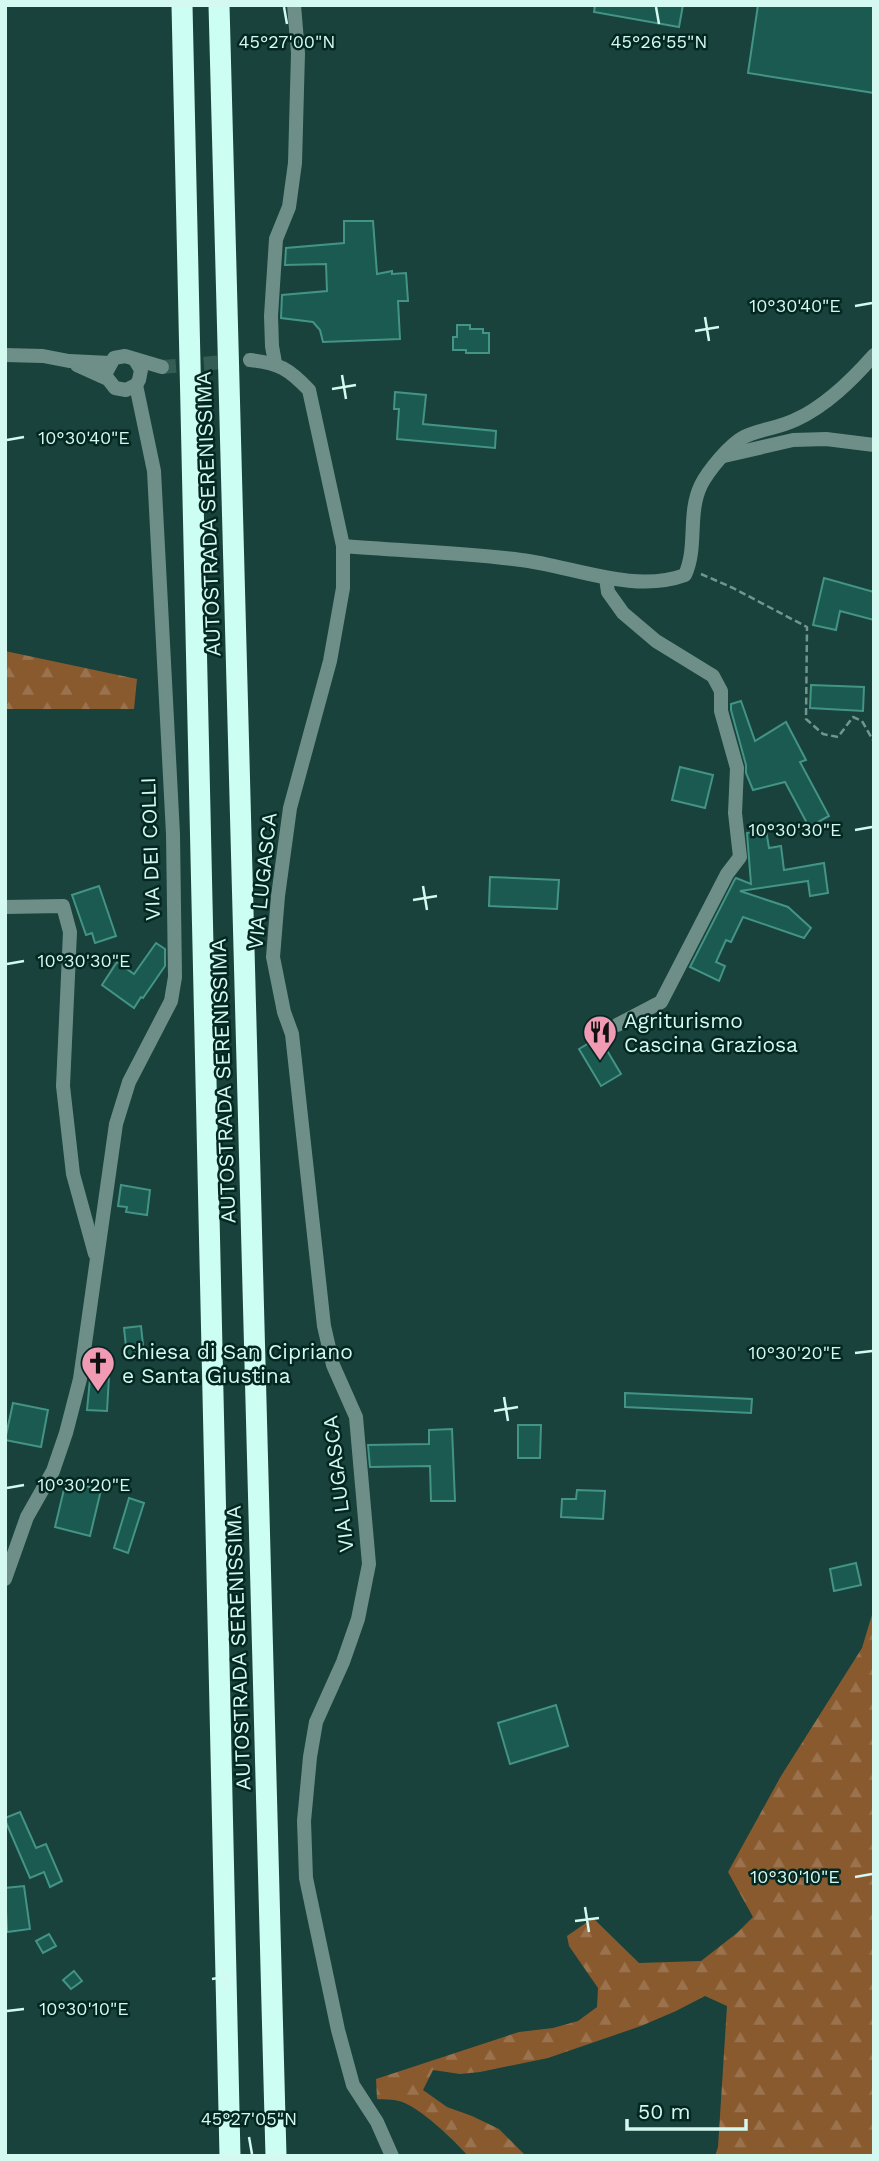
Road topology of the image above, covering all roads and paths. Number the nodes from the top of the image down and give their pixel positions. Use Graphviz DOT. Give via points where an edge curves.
graph roads {
  1 [pos="182,5"];
  2 [pos="219,5"];
  3 [pos="295,5"];
  4 [pos="5,355"];
  5 [pos="874,355"];
  6 [pos="135,360"];
  7 [pos="250,360"];
  8 [pos="69,361"];
  9 [pos="110,362"];
  10 [pos="275,363"];
  11 [pos="108,379"];
  12 [pos="138,380"];
  13 [pos="121,390"];
  14 [pos="143,420"];
  15 [pos="874,445"];
  16 [pos="722,456"];
  17 [pos="343,546"];
  18 [pos="687,569"];
  19 [pos="606,578"];
  20 [pos="874,742"];
  21 [pos="5,907"];
  22 [pos="617,1025"];
  23 [pos="97,1259"];
  24 [pos="9,1551"];
  25 [pos="5,1579"];
  26 [pos="230,2156"];
  27 [pos="276,2156"];
  28 [pos="392,2156"];
  1 -- 26 [label="highway, AUTOSTRADA SERENISSIMA"];
  2 -- 27 [label="highway, AUTOSTRADA SERENISSIMA"];
  3 -- 10 [label="street" via="295,163 289,207 276,239 271,316"];
  4 -- 8 [label="street"];
  5 -- 16 [label="street" via="840,391 796,420 742,437"];
  6 -- 9 [label="street" via="120,356"];
  6 -- 12 [label="street"];
  6 -- 12 [label="street" via="162,367"];
  7 -- 10 [label="street"];
  8 -- 9 [label="street"];
  8 -- 11 [label="street"];
  9 -- 11 [label="street"];
  10 -- 17 [label="street, VIA LUGASCA" via="309,390"];
  11 -- 13 [label="street"];
  12 -- 13 [label="street"];
  12 -- 14 [label="street, VIA DEI COLLI"];
  13 -- 14 [label="street"];
  14 -- 23 [label="street, VIA DEI COLLI" via="154,471 173,834 175,977 171,1001 129,1082 116,1124"];
  15 -- 16 [label="street" via="793,440"];
  16 -- 18 [label="street" via="693,504"];
  17 -- 19 [label="street" via="523,560"];
  17 -- 28 [label="street, VIA LUGASCA" via="343,589 330,661 290,808 273,957 292,1034 324,1326 333,1364 356,1417 369,1564 358,1619 316,1722 304,1821 306,1878 353,2085"];
  18 -- 19 [label="street" via="685,575 673,579"];
  18 -- 20 [label="path" via="807,627 806,719 823,734 838,737 853,717 862,721"];
  19 -- 22 [label="street" via="608,593 623,613 656,641 713,676 721,691 721,711 737,768 735,813 740,857 661,1002"];
  21 -- 23 [label="street" via="63,906 70,932 63,1086 73,1174"];
  23 -- 24 [label="street, VIA DEI COLLI" via="80,1379 66,1433 53,1471"];
  24 -- 25 [label="street, VIA DEI COLLI"];
}
